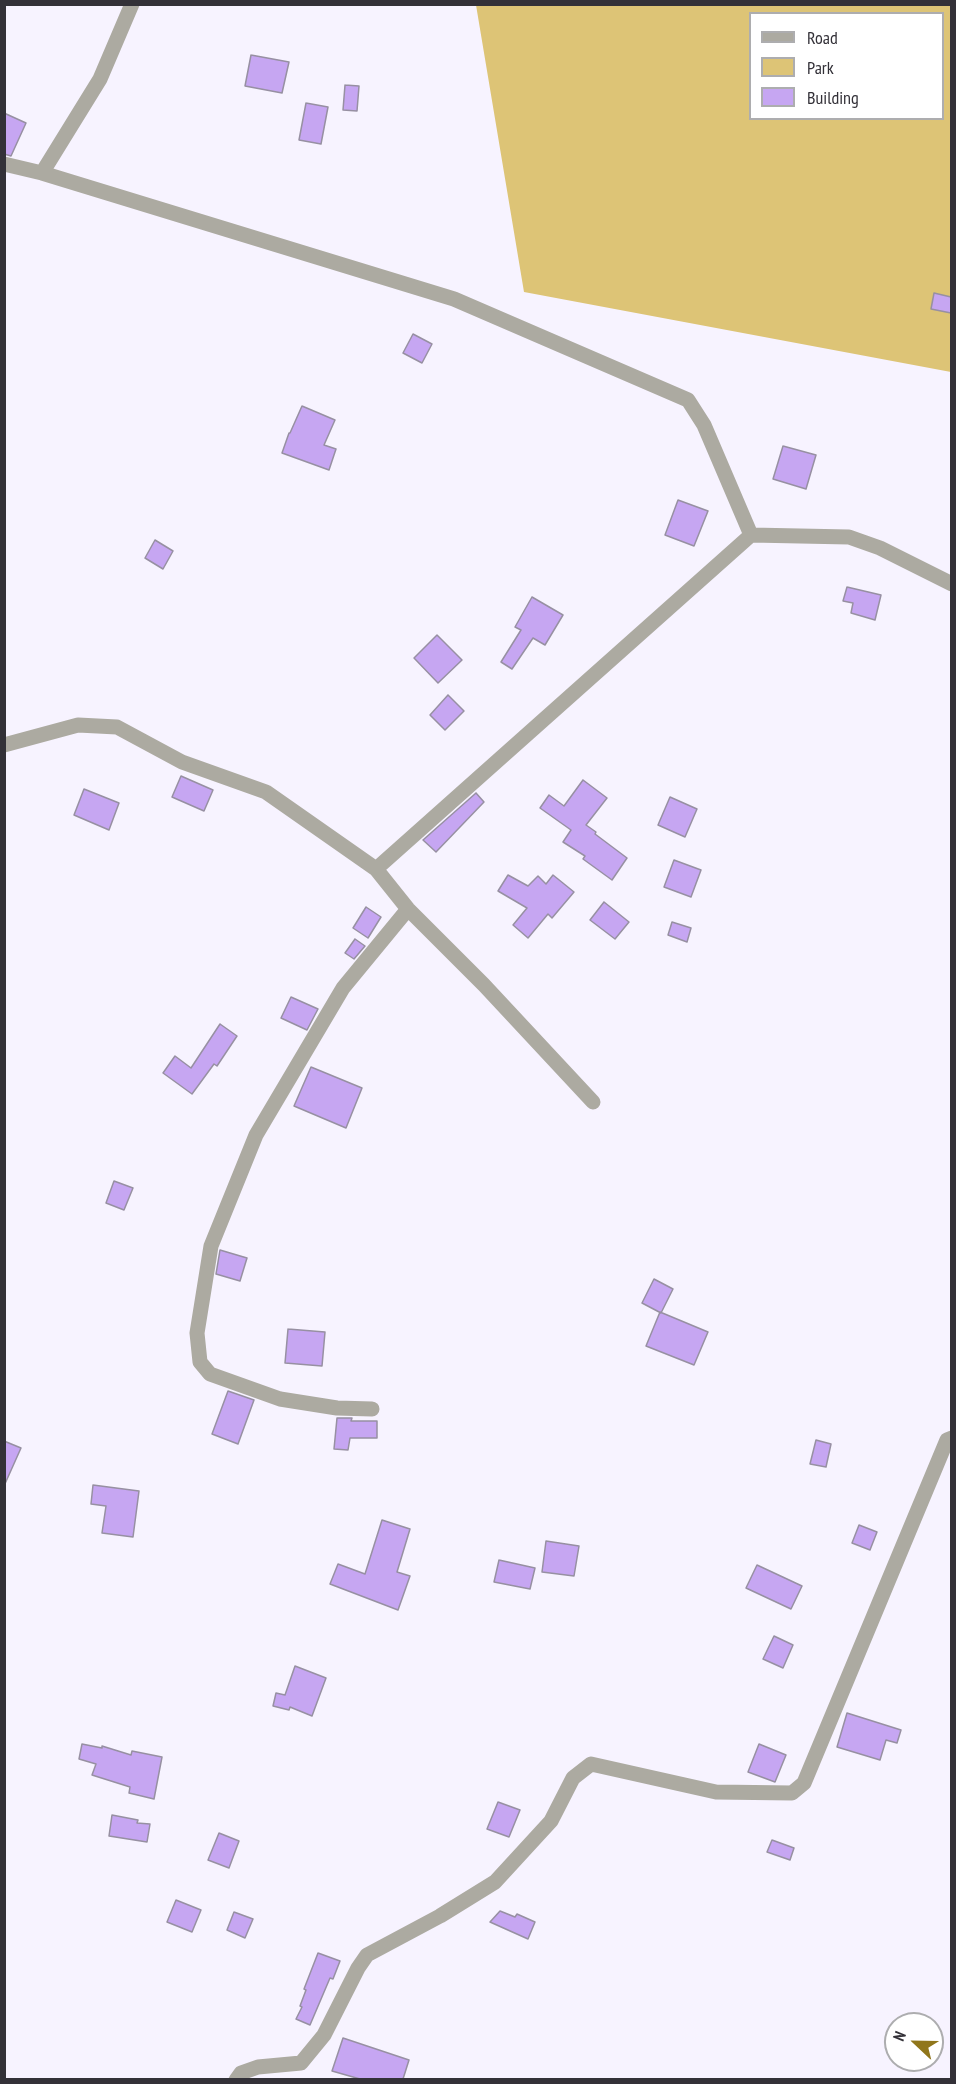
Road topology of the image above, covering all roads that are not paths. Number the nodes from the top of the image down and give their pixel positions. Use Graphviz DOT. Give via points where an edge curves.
graph roads {
  1 [pos="132,4"];
  2 [pos="4,164"];
  3 [pos="42,173"];
  4 [pos="751,535"];
  5 [pos="951,584"];
  6 [pos="4,746"];
  7 [pos="376,869"];
  8 [pos="408,909"];
  9 [pos="593,1102"];
  10 [pos="372,1409"];
  11 [pos="951,1438"];
  12 [pos="236,2079"];
  1 -- 3 [label="street" via="100,79"];
  2 -- 3 [label="street"];
  3 -- 4 [label="street" via="454,299 688,400 704,425"];
  4 -- 5 [label="street" via="849,537"];
  4 -- 7 [label="street"];
  6 -- 7 [label="street" via="78,725 117,727 182,762 266,792"];
  7 -- 8 [label="street"];
  8 -- 9 [label="street"];
  8 -- 10 [label="street" via="343,988 256,1135 211,1246 197,1333 200,1362 210,1374 280,1399"];
  11 -- 12 [label="street" via="804,1784 792,1793 716,1792 591,1764 573,1778 551,1821 495,1882 366,1955 324,2034 301,2063 258,2067"];
}
